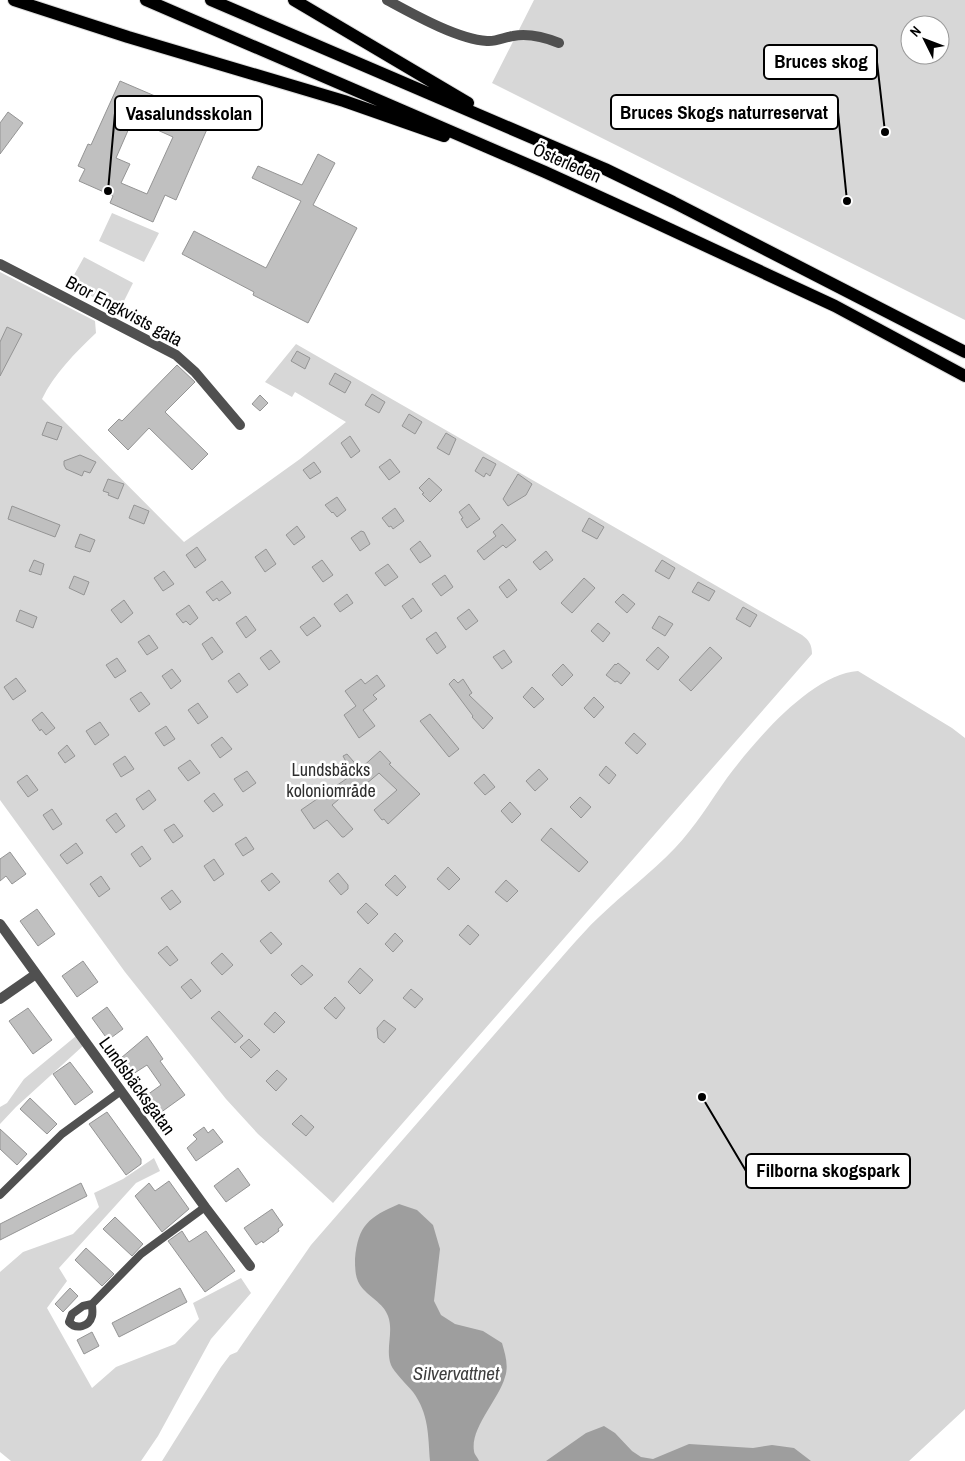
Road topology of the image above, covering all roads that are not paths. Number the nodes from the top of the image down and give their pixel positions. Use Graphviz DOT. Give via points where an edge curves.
graph roads {
  1 [pos="14,0"];
  2 [pos="146,0"];
  3 [pos="211,0"];
  4 [pos="294,0"];
  5 [pos="387,0"];
  6 [pos="559,43"];
  7 [pos="514,129"];
  8 [pos="545,172"];
  9 [pos="0,264"];
  10 [pos="965,352"];
  11 [pos="965,376"];
  12 [pos="240,425"];
  13 [pos="0,924"];
  14 [pos="36,974"];
  15 [pos="0,999"];
  16 [pos="122,1091"];
  17 [pos="0,1195"];
  18 [pos="205,1208"];
  19 [pos="250,1266"];
  20 [pos="92,1304"];
  1 -- 8 [label="main road" via="344,101"];
  2 -- 8 [label="main road, Österleden"];
  3 -- 7 [label="main road, Österleden"];
  4 -- 7 [label="main road"];
  5 -- 6 [label="street" via="476,40 489,42 521,34"];
  7 -- 10 [label="main road, Österleden" via="673,202"];
  8 -- 11 [label="main road, Österleden" via="835,306"];
  9 -- 12 [label="street, Bror Engkvists gata" via="176,355 195,372"];
  13 -- 14 [label="street, Lundsbäcksgatan"];
  14 -- 15 [label="street"];
  14 -- 16 [label="street, Lundsbäcksgatan"];
  16 -- 17 [label="lane" via="62,1134"];
  16 -- 18 [label="street, Lundsbäcksgatan"];
  18 -- 19 [label="street, Lundsbäcksgatan"];
  18 -- 20 [label="lane" via="146,1250"];
}
